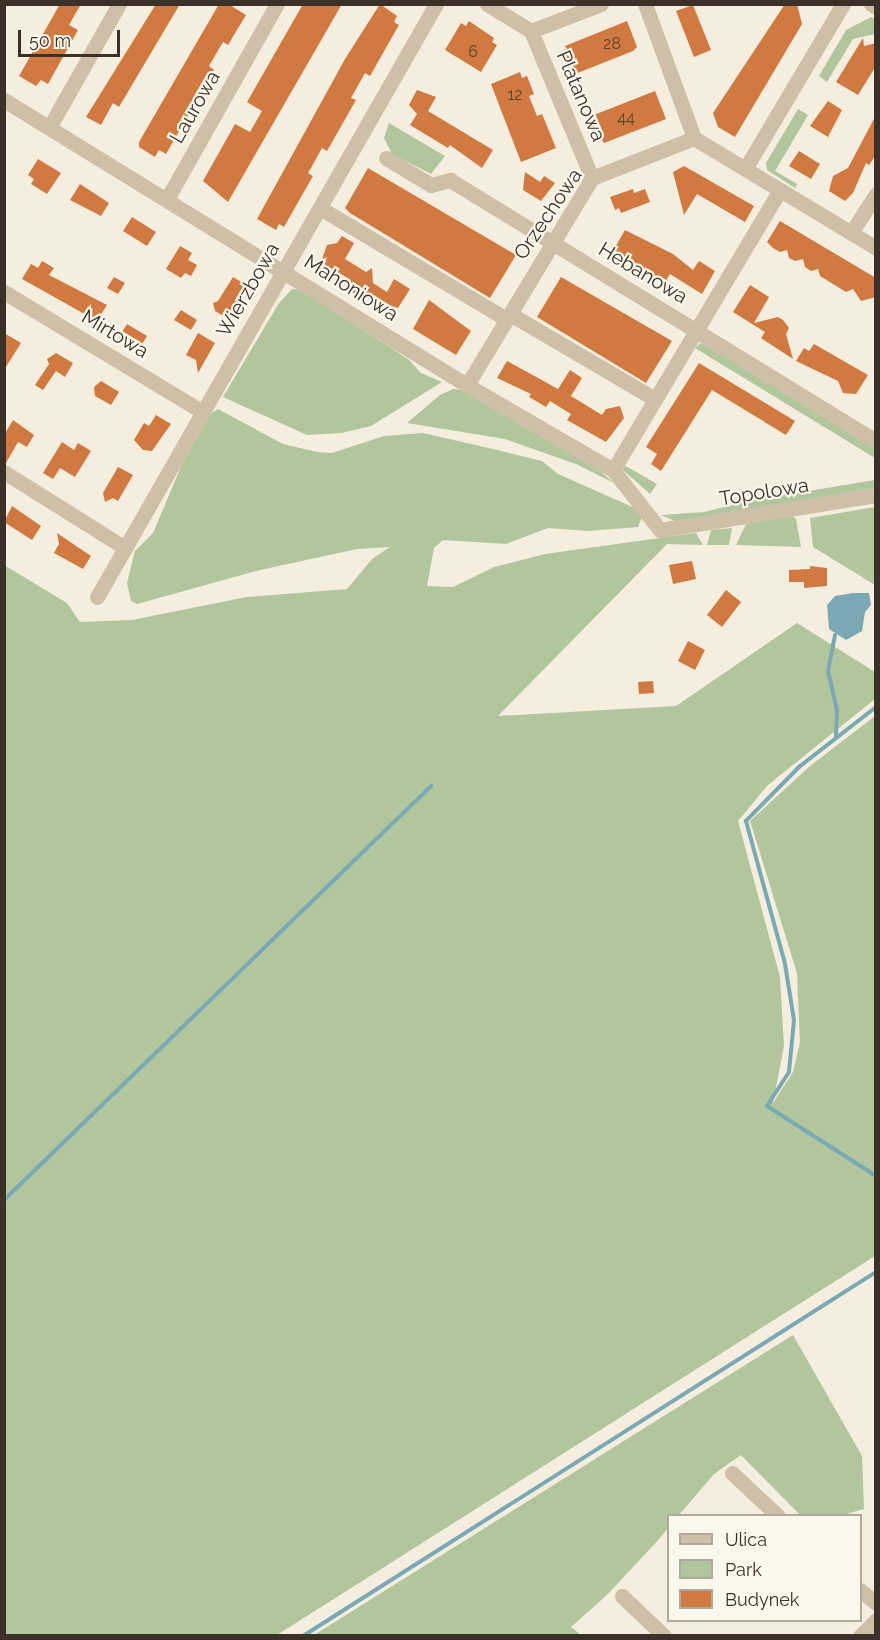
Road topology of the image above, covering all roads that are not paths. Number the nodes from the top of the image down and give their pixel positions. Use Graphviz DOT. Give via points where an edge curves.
graph roads {
  1 [pos="119,4"];
  2 [pos="277,4"];
  3 [pos="436,4"];
  4 [pos="487,4"];
  5 [pos="601,4"];
  6 [pos="645,4"];
  7 [pos="843,4"];
  8 [pos="871,4"];
  9 [pos="876,7"];
  10 [pos="531,31"];
  11 [pos="4,100"];
  12 [pos="50,126"];
  13 [pos="694,138"];
  14 [pos="386,158"];
  15 [pos="745,169"];
  16 [pos="592,178"];
  17 [pos="780,190"];
  18 [pos="876,194"];
  19 [pos="167,199"];
  20 [pos="320,208"];
  21 [pos="851,233"];
  22 [pos="551,242"];
  23 [pos="876,248"];
  24 [pos="283,270"];
  25 [pos="4,292"];
  26 [pos="508,316"];
  27 [pos="697,330"];
  28 [pos="467,385"];
  29 [pos="654,399"];
  30 [pos="203,412"];
  31 [pos="876,441"];
  32 [pos="613,470"];
  33 [pos="4,472"];
  34 [pos="876,495"];
  35 [pos="660,530"];
  36 [pos="125,548"];
  37 [pos="97,597"];
  38 [pos="732,1473"];
  39 [pos="777,1514"];
  40 [pos="862,1591"];
  41 [pos="622,1596"];
  42 [pos="876,1603"];
  43 [pos="876,1620"];
  44 [pos="664,1635"];
  45 [pos="860,1635"];
  1 -- 12 [label="street"];
  2 -- 19 [label="street, Laurowa"];
  3 -- 20 [label="street, Wierzbowa"];
  4 -- 10 [label="street"];
  5 -- 10 [label="street"];
  6 -- 13 [label="street"];
  7 -- 15 [label="street"];
  8 -- 9 [label="street"];
  10 -- 16 [label="street, Platanowa"];
  11 -- 12 [label="street, Mahoniowa"];
  12 -- 19 [label="street, Mahoniowa"];
  13 -- 15 [label="street"];
  13 -- 16 [label="street, Orzechowa"];
  14 -- 22 [label="street, Hebanowa" via="431,184 450,180"];
  15 -- 17 [label="street"];
  16 -- 22 [label="street, Orzechowa"];
  17 -- 21 [label="street"];
  17 -- 27 [label="street"];
  18 -- 21 [label="street"];
  19 -- 24 [label="street, Mahoniowa"];
  20 -- 24 [label="street, Wierzbowa"];
  20 -- 26 [label="street"];
  21 -- 23 [label="street"];
  22 -- 26 [label="street, Orzechowa"];
  22 -- 27 [label="street, Hebanowa"];
  24 -- 28 [label="street, Mahoniowa"];
  24 -- 30 [label="street, Wierzbowa"];
  25 -- 30 [label="street, Mirtowa"];
  26 -- 28 [label="street, Orzechowa"];
  26 -- 29 [label="street"];
  27 -- 29 [label="street"];
  27 -- 31 [label="street, Hebanowa"];
  28 -- 32 [label="street, Mahoniowa"];
  29 -- 32 [label="street"];
  30 -- 36 [label="street, Wierzbowa"];
  32 -- 35 [label="street, Mahoniowa"];
  33 -- 36 [label="street"];
  34 -- 35 [label="street, Topolowa"];
  36 -- 37 [label="street, Wierzbowa"];
  38 -- 39 [label="street"];
  40 -- 42 [label="street"];
  41 -- 44 [label="street"];
  43 -- 45 [label="street"];
}
